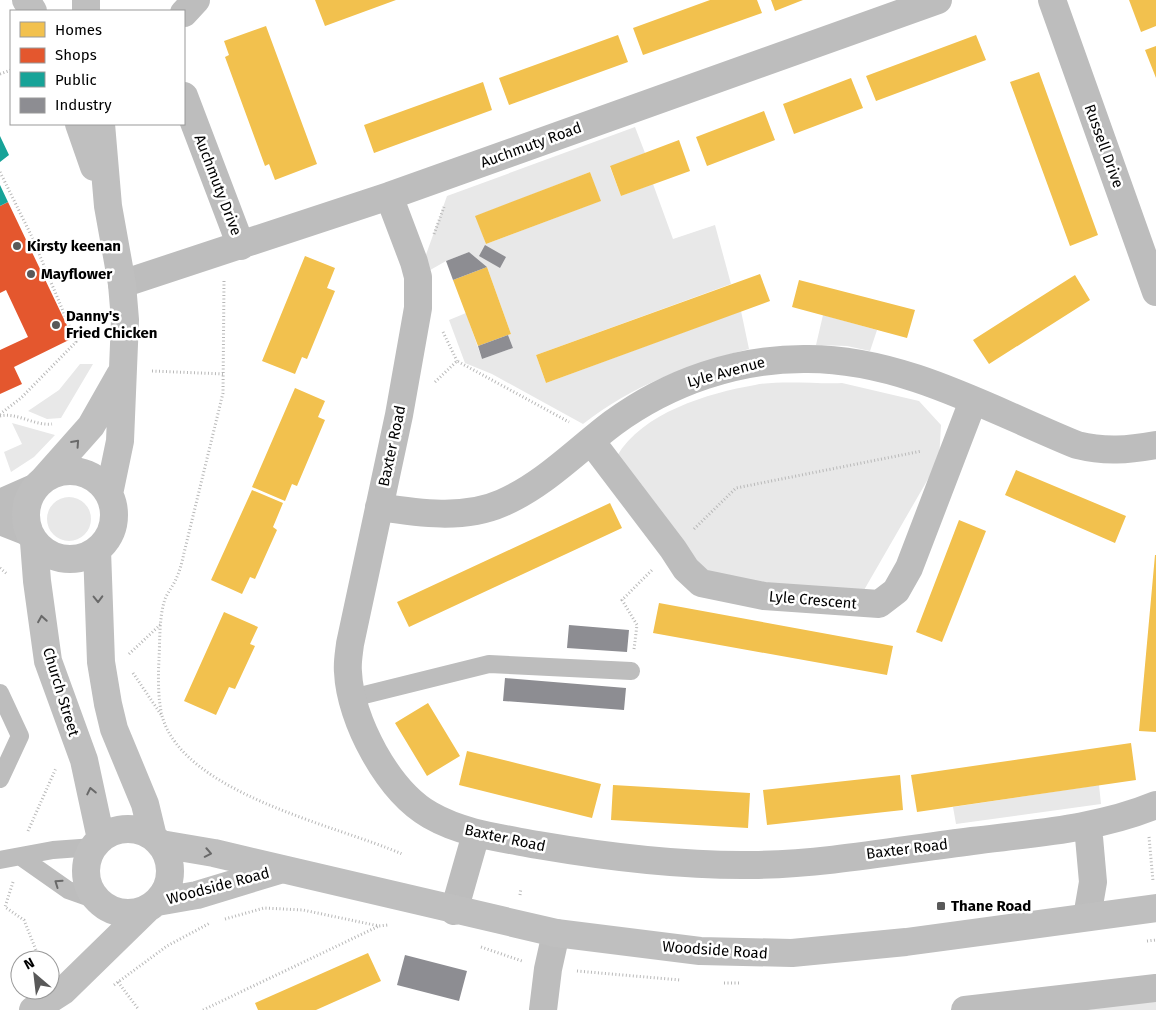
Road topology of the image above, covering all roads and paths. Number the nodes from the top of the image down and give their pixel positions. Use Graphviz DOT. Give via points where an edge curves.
graph roads {
  1 [pos="196,0"];
  2 [pos="938,0"];
  3 [pos="1052,0"];
  4 [pos="185,12"];
  5 [pos="185,99"];
  6 [pos="80,125"];
  7 [pos="101,125"];
  8 [pos="0,172"];
  9 [pos="454,173"];
  10 [pos="389,196"];
  11 [pos="108,206"];
  12 [pos="18,208"];
  13 [pos="12,211"];
  14 [pos="241,246"];
  15 [pos="215,254"];
  16 [pos="418,277"];
  17 [pos="1154,282"];
  18 [pos="122,284"];
  19 [pos="123,370"];
  20 [pos="224,374"];
  21 [pos="973,401"];
  22 [pos="0,415"];
  23 [pos="399,415"];
  24 [pos="56,424"];
  25 [pos="594,439"];
  26 [pos="957,444"];
  27 [pos="1156,445"];
  28 [pos="39,484"];
  29 [pos="109,494"];
  30 [pos="0,503"];
  31 [pos="379,507"];
  32 [pos="0,521"];
  33 [pos="31,537"];
  34 [pos="673,549"];
  35 [pos="97,550"];
  36 [pos="161,624"];
  37 [pos="123,659"];
  38 [pos="631,670"];
  39 [pos="0,693"];
  40 [pos="352,698"];
  41 [pos="0,779"];
  42 [pos="1151,807"];
  43 [pos="1088,826"];
  44 [pos="476,834"];
  45 [pos="157,840"];
  46 [pos="97,843"];
  47 [pos="402,854"];
  48 [pos="21,857"];
  49 [pos="0,860"];
  50 [pos="279,870"];
  51 [pos="104,905"];
  52 [pos="152,906"];
  53 [pos="1156,908"];
  54 [pos="454,911"];
  55 [pos="1087,917"];
  56 [pos="556,933"];
  57 [pos="86,970"];
  58 [pos="1156,988"];
  59 [pos="1059,1004"];
  60 [pos="33,1010"];
  61 [pos="139,1010"];
  62 [pos="203,1010"];
  63 [pos="543,1010"];
  64 [pos="965,1010"];
  1 -- 4 [label="street"];
  2 -- 9 [label="street, Auchmuty Road"];
  3 -- 17 [label="street, Russell Drive"];
  5 -- 14 [label="street, Auchmuty Drive"];
  6 -- 11 [label="street"];
  7 -- 11 [label="street"];
  8 -- 12 [label="path"];
  9 -- 10 [label="street, Auchmuty Road"];
  9 -- 16 [label="path"];
  10 -- 14 [label="street, Auchmuty Road"];
  10 -- 16 [label="street, Baxter Road"];
  11 -- 18 [label="street"];
  12 -- 13 [label="path"];
  12 -- 22 [label="path" via="76,342"];
  14 -- 15 [label="street, Auchmuty Road"];
  15 -- 18 [label="street, Auchmuty Road"];
  15 -- 20 [label="path" via="224,278"];
  16 -- 23 [label="street, Baxter Road" via="418,308"];
  18 -- 19 [label="street" via="125,320"];
  19 -- 20 [label="path"];
  28 -- 19 [label="street, one-way" via="91,426"];
  19 -- 29 [label="street" via="120,441"];
  20 -- 36 [label="path" via="223,393 184,554 177,578 165,599"];
  21 -- 25 [label="street, Lyle Avenue" via="877,367 809,358 773,360 737,366 680,384 634,409"];
  21 -- 26 [label="street, Lyle Crescent"];
  21 -- 27 [label="street, Lyle Avenue" via="1085,447 1124,451"];
  22 -- 24 [label="path" via="9,414 45,425"];
  23 -- 25 [label="path" via="457,361"];
  23 -- 31 [label="street, Baxter Road"];
  25 -- 31 [label="street, Lyle Avenue" via="538,482 501,504 475,511 446,513"];
  25 -- 34 [label="street, Lyle Crescent"];
  26 -- 34 [label="path" via="736,488"];
  26 -- 34 [label="street, Lyle Crescent" via="910,568 896,591 879,604 764,596 701,584"];
  28 -- 29 [label="street" via="60,472 80,472 101,483"];
  28 -- 30 [label="street"];
  28 -- 33 [label="street" via="28,499 25,519"];
  29 -- 35 [label="street" via="114,508 113,524 106,541"];
  31 -- 40 [label="street, Baxter Road" via="350,644 348,672"];
  32 -- 33 [label="street"];
  33 -- 35 [label="street" via="48,554 63,559 80,559"];
  46 -- 33 [label="street, Church Street, one-way" via="84,760 48,661"];
  34 -- 38 [label="path" via="622,600 637,625"];
  35 -- 45 [label="street, one-way" via="100,652 108,704 114,729"];
  36 -- 37 [label="path"];
  36 -- 47 [label="path" via="158,675 162,716 172,736 188,755 219,780 245,794"];
  38 -- 40 [label="lane" via="489,664"];
  39 -- 41 [label="lane" via="20,736"];
  40 -- 44 [label="street, Baxter Road" via="373,750 408,798 428,814"];
  42 -- 43 [label="street" via="1132,816"];
  42 -- 53 [label="path"];
  43 -- 44 [label="street, Baxter Road" via="820,861 752,865 583,853"];
  43 -- 55 [label="street" via="1093,882"];
  44 -- 54 [label="street"];
  45 -- 46 [label="street" via="140,831 126,829 113,832"];
  45 -- 50 [label="street, Woodside Road, one-way"];
  45 -- 52 [label="street" via="168,854 170,880 165,892"];
  46 -- 48 [label="lane"];
  46 -- 51 [label="street" via="88,858 87,881"];
  48 -- 49 [label="lane"];
  51 -- 48 [label="lane, one-way" via="68,890"];
  50 -- 52 [label="street, Woodside Road"];
  50 -- 54 [label="street, Woodside Road"];
  51 -- 52 [label="street" via="122,913 134,913"];
  51 -- 57 [label="street"];
  52 -- 57 [label="street"];
  53 -- 55 [label="street, Woodside Road"];
  54 -- 56 [label="street, Woodside Road"];
  55 -- 56 [label="street, Woodside Road" via="906,942 792,953 700,951"];
  56 -- 63 [label="street"];
  57 -- 60 [label="street" via="63,991"];
  58 -- 59 [label="street"];
  59 -- 64 [label="street"];
  61 -- 62 [label="path" via="118,982 167,946 210,923 264,908 303,910 379,926"];
}
